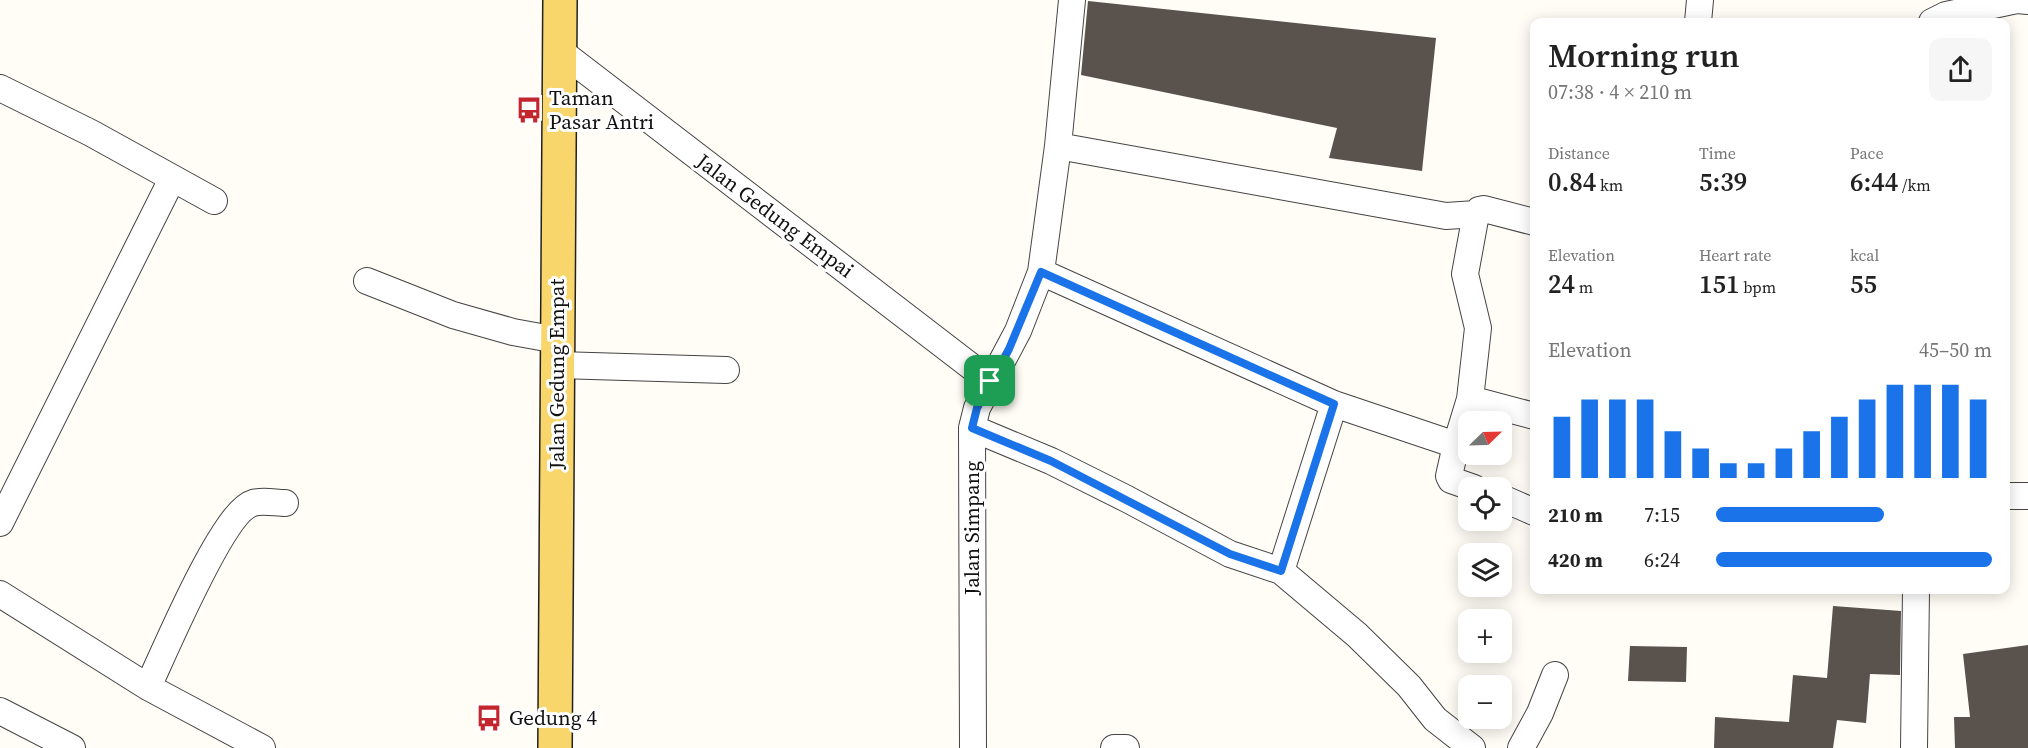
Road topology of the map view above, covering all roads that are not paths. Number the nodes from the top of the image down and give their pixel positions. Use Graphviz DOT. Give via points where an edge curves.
graph roads {
  1 [pos="1072,0"];
  2 [pos="1700,0"];
  3 [pos="2028,1"];
  4 [pos="556,18"];
  5 [pos="1698,18"];
  6 [pos="1940,18"];
  7 [pos="0,88"];
  8 [pos="1058,146"];
  9 [pos="172,179"];
  10 [pos="214,201"];
  11 [pos="1476,214"];
  12 [pos="1530,221"];
  13 [pos="1041,272"];
  14 [pos="367,281"];
  15 [pos="558,352"];
  16 [pos="726,370"];
  17 [pos="990,381"];
  18 [pos="1470,399"];
  19 [pos="1334,404"];
  20 [pos="1530,415"];
  21 [pos="972,428"];
  22 [pos="1456,445"];
  23 [pos="1458,482"];
  24 [pos="2010,496"];
  25 [pos="2028,496"];
  26 [pos="1512,502"];
  27 [pos="285,503"];
  28 [pos="1530,510"];
  29 [pos="0,523"];
  30 [pos="1281,571"];
  31 [pos="0,594"];
  32 [pos="1916,594"];
  33 [pos="1555,675"];
  34 [pos="148,687"];
  35 [pos="0,711"];
  36 [pos="72,748"];
  37 [pos="262,748"];
  38 [pos="555,748"];
  39 [pos="973,748"];
  40 [pos="1114,748"];
  41 [pos="1126,748"];
  42 [pos="1472,748"];
  43 [pos="1521,748"];
  44 [pos="1914,748"];
  1 -- 8 [label="street, Jalan Simpang"];
  2 -- 5 [label="street"];
  3 -- 6 [label="street" via="2016,0"];
  4 -- 15 [label="main road, Jalan Gedung Empat"];
  4 -- 17 [label="street, Jalan Gedung Empai"];
  7 -- 9 [label="street"];
  8 -- 11 [label="street" via="1446,216"];
  8 -- 13 [label="street, Jalan Simpang"];
  9 -- 10 [label="street"];
  9 -- 29 [label="street"];
  11 -- 12 [label="street" via="1484,209"];
  11 -- 18 [label="street" via="1465,274 1478,328"];
  13 -- 17 [label="street, Jalan Simpang" via="1014,340"];
  13 -- 19 [label="street"];
  14 -- 15 [label="street" via="453,315 513,332"];
  15 -- 16 [label="street"];
  15 -- 38 [label="main road, Jalan Gedung Empat"];
  17 -- 21 [label="street, Jalan Simpang"];
  18 -- 20 [label="street"];
  18 -- 22 [label="street"];
  19 -- 22 [label="street"];
  19 -- 30 [label="street"];
  21 -- 30 [label="street" via="1099,485 1230,554"];
  21 -- 39 [label="street, Jalan Simpang"];
  22 -- 23 [label="street" via="1449,476"];
  24 -- 25 [label="street"];
  26 -- 28 [label="street"];
  27 -- 34 [label="street" via="253,503 244,508 214,547"];
  30 -- 42 [label="street" via="1357,635 1436,719"];
  31 -- 34 [label="street"];
  32 -- 44 [label="street"];
  33 -- 43 [label="street"];
  34 -- 37 [label="street"];
  35 -- 36 [label="street"];
  40 -- 41 [label="street"];
}
